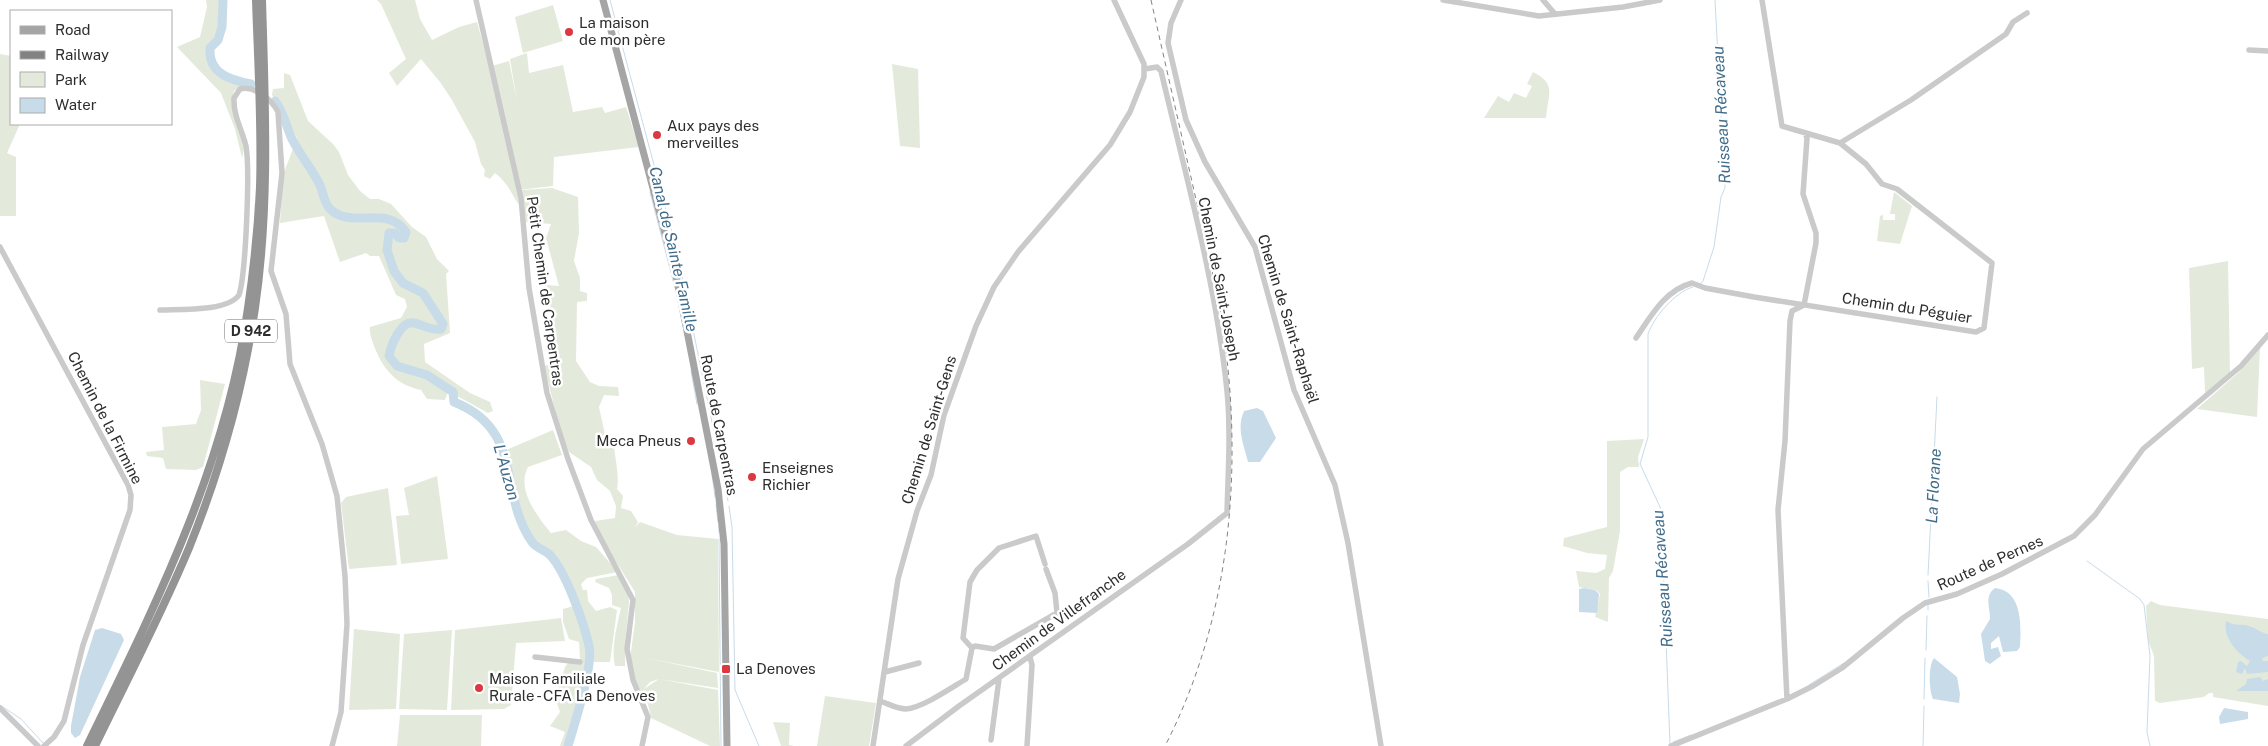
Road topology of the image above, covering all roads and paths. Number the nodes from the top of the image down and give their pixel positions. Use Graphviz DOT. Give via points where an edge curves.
graph roads {
  1 [pos="256,0"];
  2 [pos="262,0"];
  3 [pos="476,0"];
  4 [pos="603,0"];
  5 [pos="1114,0"];
  6 [pos="1181,0"];
  7 [pos="1443,0"];
  8 [pos="1543,0"];
  9 [pos="1660,0"];
  10 [pos="1762,0"];
  11 [pos="1555,14"];
  12 [pos="2027,14"];
  13 [pos="2249,50"];
  14 [pos="2268,51"];
  15 [pos="1145,68"];
  16 [pos="261,70"];
  17 [pos="262,103"];
  18 [pos="1805,133"];
  19 [pos="1840,143"];
  20 [pos="0,247"];
  21 [pos="1804,305"];
  22 [pos="160,310"];
  23 [pos="2268,335"];
  24 [pos="1636,338"];
  25 [pos="1227,513"];
  26 [pos="972,648"];
  27 [pos="535,657"];
  28 [pos="1030,657"];
  29 [pos="580,662"];
  30 [pos="920,663"];
  31 [pos="885,672"];
  32 [pos="999,679"];
  33 [pos="1788,699"];
  34 [pos="880,701"];
  35 [pos="0,708"];
  36 [pos="992,740"];
  37 [pos="38,746"];
  38 [pos="44,746"];
  39 [pos="87,746"];
  40 [pos="95,746"];
  41 [pos="332,746"];
  42 [pos="642,746"];
  43 [pos="727,746"];
  44 [pos="873,746"];
  45 [pos="906,746"];
  46 [pos="1027,746"];
  47 [pos="1381,746"];
  48 [pos="1672,746"];
  1 -- 16 [label="highway, D 942"];
  2 -- 16 [label="highway, D 942"];
  3 -- 42 [label="street, Petit Chemin de Carpentras" via="521,198 529,288 547,393 591,520 633,600 627,649 633,680 648,717"];
  4 -- 43 [label="main road, Route de Carpentras" via="676,275 718,488 724,544"];
  5 -- 15 [label="street"];
  6 -- 47 [label="street, Chemin de Saint-Raphaël" via="1171,23 1168,43 1186,120 1205,162 1255,247 1294,390 1334,485 1348,543"];
  7 -- 11 [label="street" via="1539,16"];
  8 -- 11 [label="street"];
  9 -- 11 [label="street"];
  10 -- 18 [label="street, Chemin du Péguier" via="1780,123 1787,129"];
  12 -- 19 [label="street" via="2013,22 2006,34 1911,100"];
  13 -- 14 [label="street"];
  15 -- 25 [label="street, Chemin de Saint-Joseph" via="1157,67 1161,71 1201,236 1219,331 1228,413"];
  15 -- 31 [label="street, Chemin de Saint-Gens" via="1140,90 1110,145 1018,252 994,287 979,318 944,414 931,475 898,579"];
  16 -- 17 [label="highway, D 942"];
  17 -- 39 [label="highway, D 942" via="254,260 242,340 218,443 181,547"];
  17 -- 40 [label="highway, D 942" via="266,187 261,258 237,398 212,485 188,550"];
  18 -- 19 [label="street, Chemin du Péguier"];
  18 -- 21 [label="street" via="1803,194 1816,243"];
  19 -- 21 [label="street, Chemin du Péguier" via="1866,164 1882,184 1897,189 1992,263 1984,328 1976,332"];
  20 -- 38 [label="street, Chemin de la Firmine" via="131,495 130,510 83,645 64,721"];
  21 -- 24 [label="street, Chemin du Péguier" via="1692,283 1677,288 1663,300"];
  21 -- 33 [label="street" via="1792,311 1790,321 1785,441 1778,510"];
  22 -- 41 [label="street" via="211,308 239,295 244,243 246,147 234,98 240,88 252,89 274,104 278,112 282,173 271,271 286,314 290,364 322,444 337,496 347,624 341,712"];
  23 -- 33 [label="street, Route de Pernes" via="2241,366 2143,449 2095,515 2074,536 1957,594 1925,604 1842,668"];
  25 -- 28 [label="street, Chemin de Villefranche"];
  26 -- 26 [label="street" via="994,649 1057,613 1055,594 1036,536 998,548 970,582 963,638"];
  26 -- 34 [label="street" via="966,680 908,709"];
  27 -- 29 [label="street"];
  28 -- 32 [label="street, Chemin de Villefranche"];
  28 -- 46 [label="street"];
  30 -- 31 [label="street"];
  31 -- 34 [label="street, Chemin de Saint-Gens"];
  32 -- 36 [label="street"];
  32 -- 45 [label="street, Chemin de Villefranche"];
  33 -- 48 [label="street, Route de Pernes"];
  34 -- 44 [label="street, Chemin de Saint-Gens"];
  35 -- 37 [label="street"];
}
